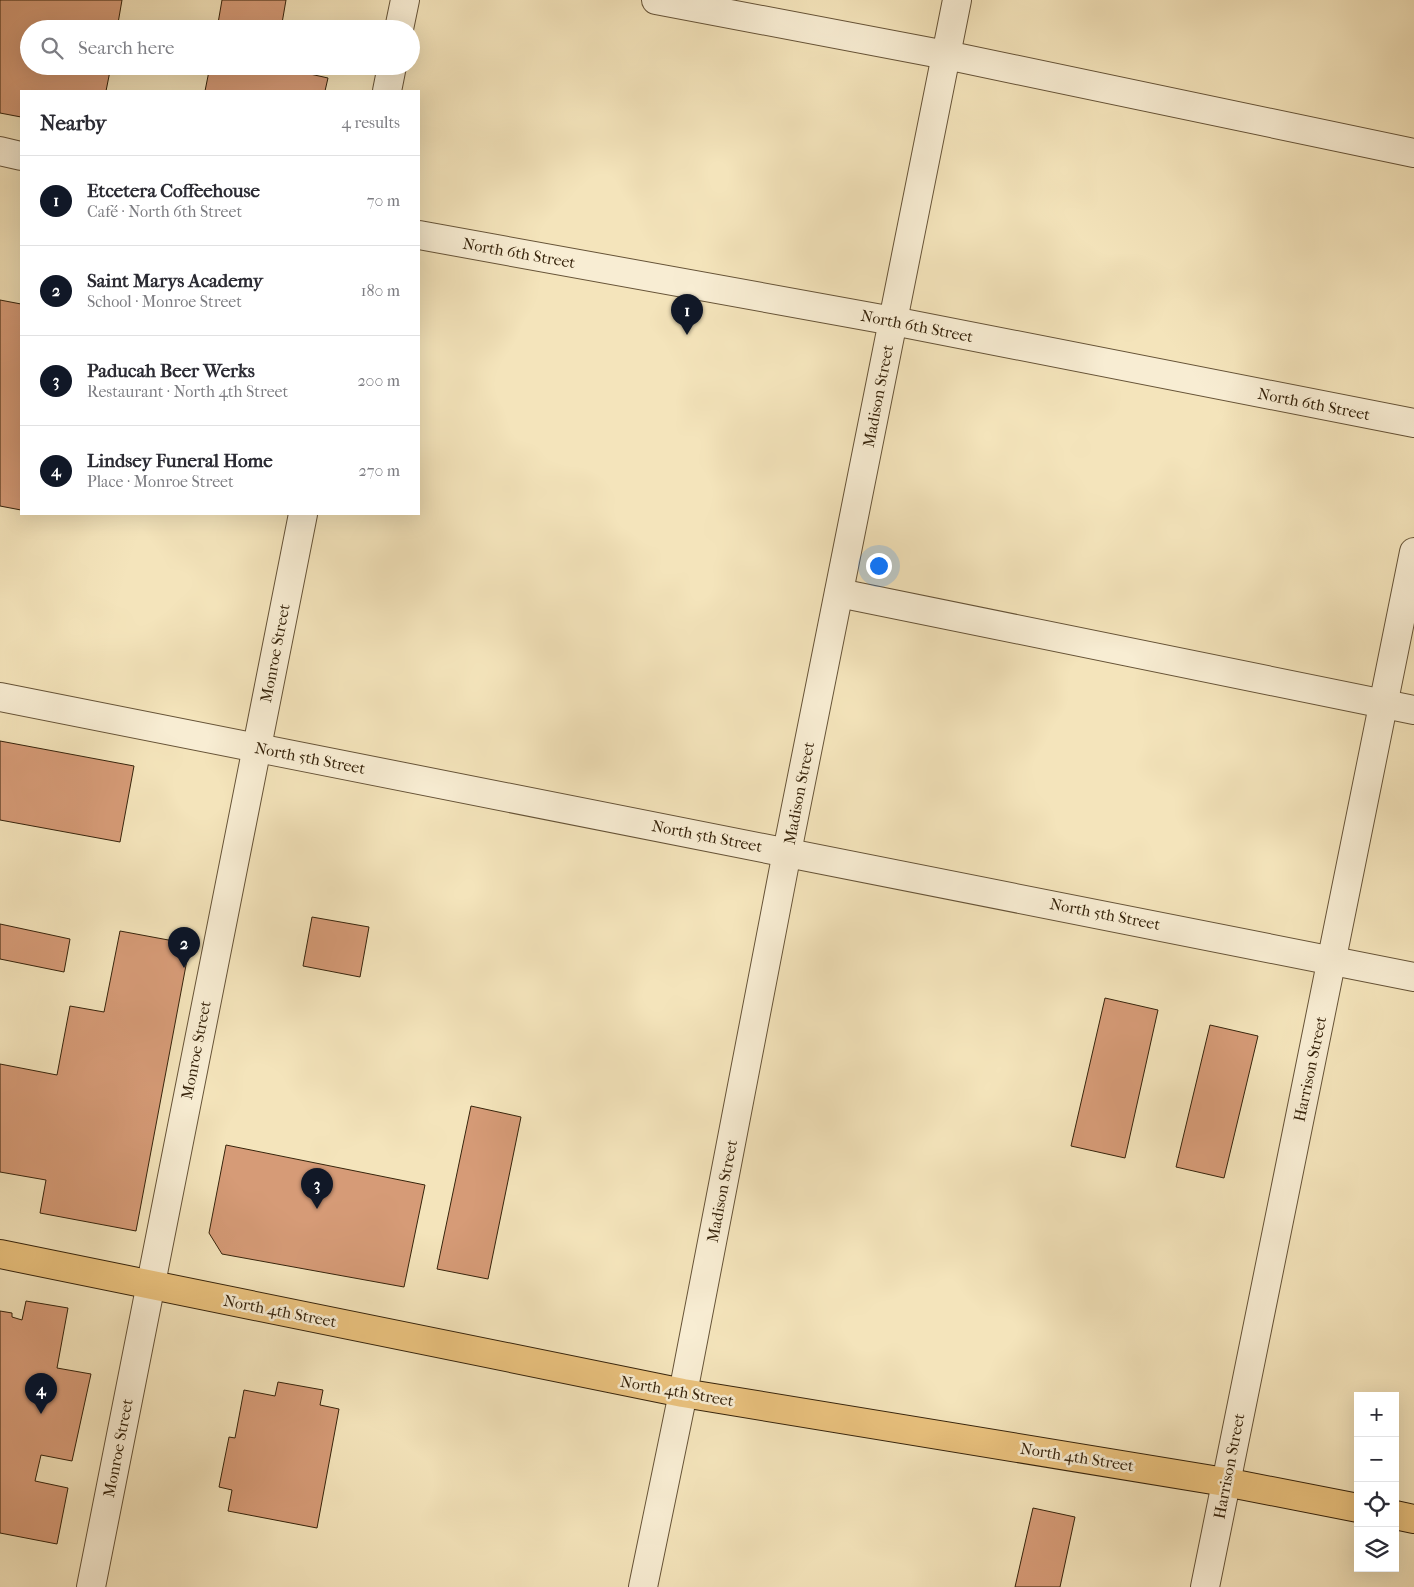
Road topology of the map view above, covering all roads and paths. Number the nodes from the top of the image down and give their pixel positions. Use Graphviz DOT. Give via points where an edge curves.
graph roads {
  1 [pos="405,0"];
  2 [pos="656,0"];
  3 [pos="957,0"];
  4 [pos="401,20"];
  5 [pos="946,55"];
  6 [pos="390,75"];
  7 [pos="387,90"];
  8 [pos="0,152"];
  9 [pos="1414,153"];
  10 [pos="20,156"];
  11 [pos="420,234"];
  12 [pos="893,321"];
  13 [pos="1414,423"];
  14 [pos="303,515"];
  15 [pos="1414,552"];
  16 [pos="839,593"];
  17 [pos="0,697"];
  18 [pos="1384,704"];
  19 [pos="1414,710"];
  20 [pos="256,747"];
  21 [pos="787,852"];
  22 [pos="1332,959"];
  23 [pos="1414,977"];
  24 [pos="0,1254"];
  25 [pos="149,1285"];
  26 [pos="683,1393"];
  27 [pos="1225,1482"];
  28 [pos="1354,1507"];
  29 [pos="1399,1516"];
  30 [pos="1414,1519"];
  31 [pos="91,1587"];
  32 [pos="643,1587"];
  33 [pos="1205,1587"];
  1 -- 4 [label="street"];
  2 -- 5 [label="street"];
  3 -- 5 [label="street, Madison Street"];
  5 -- 9 [label="street"];
  5 -- 12 [label="street, Madison Street"];
  6 -- 7 [label="street"];
  8 -- 10 [label="street"];
  11 -- 12 [label="street, North 6th Street"];
  12 -- 13 [label="street, North 6th Street"];
  12 -- 16 [label="street, Madison Street"];
  14 -- 20 [label="street, Monroe Street"];
  15 -- 18 [label="street, Harrison Street"];
  16 -- 18 [label="street"];
  16 -- 21 [label="street, Madison Street"];
  17 -- 20 [label="street, North 5th Street"];
  18 -- 19 [label="street"];
  18 -- 22 [label="street, Harrison Street"];
  20 -- 21 [label="street, North 5th Street"];
  20 -- 25 [label="street, Monroe Street"];
  21 -- 22 [label="street, North 5th Street"];
  21 -- 26 [label="street, Madison Street"];
  22 -- 23 [label="street, North 5th Street"];
  22 -- 27 [label="street, Harrison Street"];
  24 -- 25 [label="main road, North 4th Street"];
  25 -- 26 [label="main road, North 4th Street"];
  25 -- 31 [label="street, Monroe Street"];
  26 -- 27 [label="main road, North 4th Street"];
  26 -- 32 [label="street, Madison Street"];
  27 -- 28 [label="main road, North 4th Street"];
  27 -- 33 [label="street, Harrison Street"];
  29 -- 30 [label="main road"];
}
